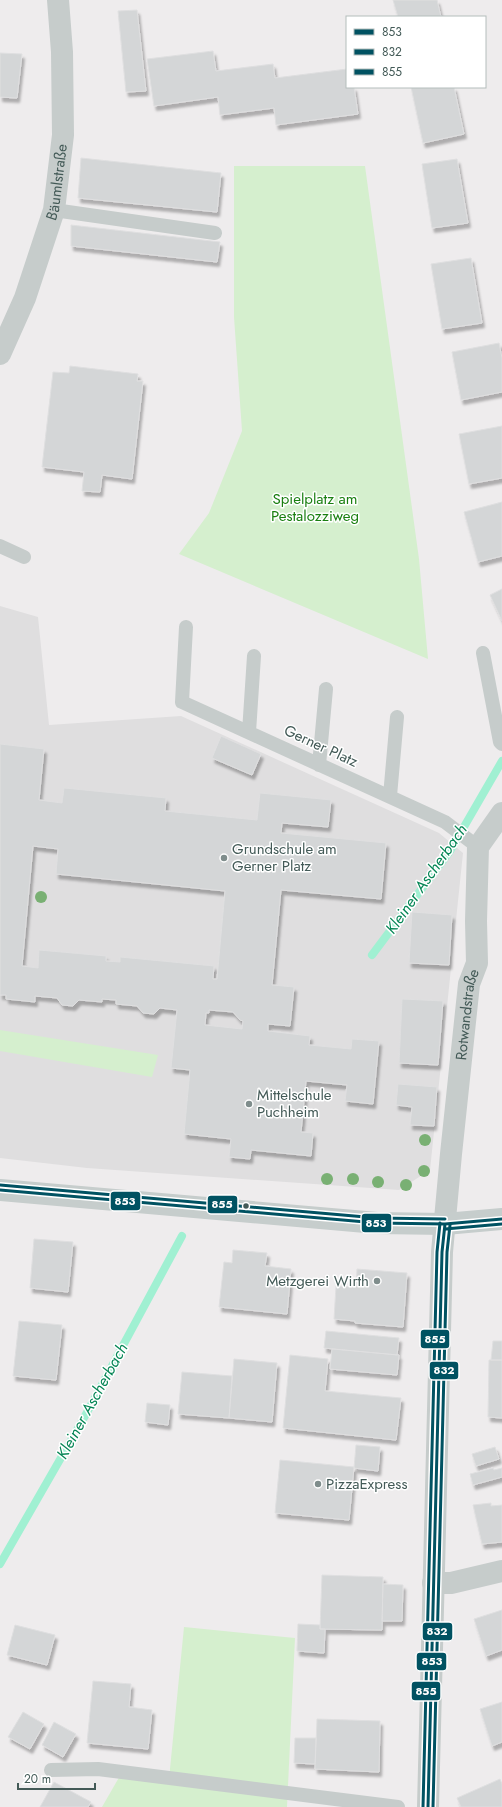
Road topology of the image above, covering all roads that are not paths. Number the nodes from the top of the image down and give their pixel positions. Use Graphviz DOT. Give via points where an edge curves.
graph roads {
  1 [pos="58,0"];
  2 [pos="54,210"];
  3 [pos="214,233"];
  4 [pos="0,354"];
  5 [pos="0,546"];
  6 [pos="24,557"];
  7 [pos="186,627"];
  8 [pos="483,653"];
  9 [pos="254,656"];
  10 [pos="326,689"];
  11 [pos="398,717"];
  12 [pos="250,732"];
  13 [pos="501,743"];
  14 [pos="319,765"];
  15 [pos="390,796"];
  16 [pos="502,813"];
  17 [pos="478,847"];
  18 [pos="0,1190"];
  19 [pos="502,1218"];
  20 [pos="445,1224"];
  21 [pos="502,1571"];
  22 [pos="433,1583"];
  23 [pos="52,1770"];
  24 [pos="398,1807"];
  25 [pos="428,1807"];
  1 -- 2 [label="street, Bäumlstraße" via="62,52 63,135"];
  2 -- 3 [label="lane"];
  2 -- 4 [label="street, Bäumlstraße" via="25,298"];
  5 -- 6 [label="lane"];
  7 -- 12 [label="lane, Gerner Platz" via="182,702"];
  8 -- 13 [label="lane"];
  9 -- 12 [label="lane"];
  10 -- 14 [label="lane"];
  11 -- 15 [label="lane"];
  12 -- 14 [label="lane, Gerner Platz"];
  14 -- 15 [label="lane, Gerner Platz"];
  15 -- 17 [label="lane, Gerner Platz" via="446,822"];
  16 -- 17 [label="street"];
  17 -- 20 [label="street, Rotwandstraße" via="477,963 469,984"];
  18 -- 20 [label="street" via="378,1223"];
  19 -- 20 [label="street"];
  20 -- 22 [label="street, Rotwandstraße" via="442,1252"];
  21 -- 22 [label="street" via="450,1583"];
  22 -- 25 [label="street, Rotwandstraße"];
  23 -- 24 [label="lane" via="98,1769"];
}
